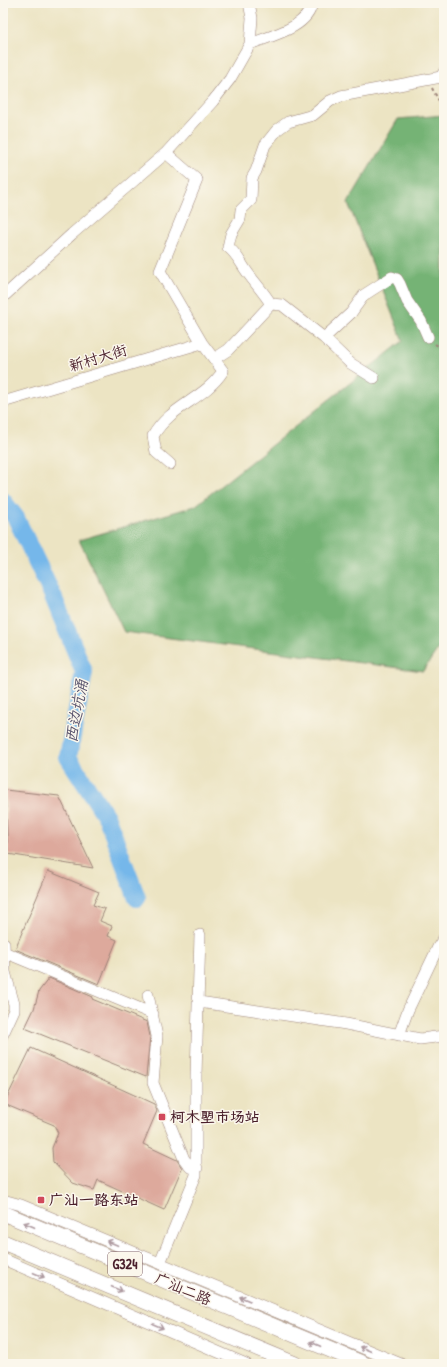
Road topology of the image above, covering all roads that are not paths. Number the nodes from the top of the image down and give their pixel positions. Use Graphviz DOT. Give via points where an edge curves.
graph roads {
  1 [pos="249,3"];
  2 [pos="312,3"];
  3 [pos="250,44"];
  4 [pos="444,72"];
  5 [pos="166,153"];
  6 [pos="3,297"];
  7 [pos="271,304"];
  8 [pos="428,337"];
  9 [pos="324,338"];
  10 [pos="202,343"];
  11 [pos="214,359"];
  12 [pos="374,378"];
  13 [pos="3,402"];
  14 [pos="170,464"];
  15 [pos="200,935"];
  16 [pos="444,938"];
  17 [pos="4,948"];
  18 [pos="148,995"];
  19 [pos="199,1002"];
  20 [pos="153,1014"];
  21 [pos="3,1034"];
  22 [pos="399,1035"];
  23 [pos="444,1036"];
  24 [pos="196,1168"];
  25 [pos="3,1200"];
  26 [pos="3,1213"];
  27 [pos="3,1242"];
  28 [pos="3,1259"];
  29 [pos="160,1263"];
  30 [pos="219,1353"];
  31 [pos="217,1364"];
  32 [pos="246,1364"];
  33 [pos="295,1364"];
  34 [pos="364,1364"];
  35 [pos="401,1364"];
  1 -- 3 [label="street" via="252,18"];
  2 -- 3 [label="street" via="306,17 289,28"];
  3 -- 5 [label="street" via="213,102"];
  4 -- 7 [label="street" via="441,77 341,96 330,101 313,115 288,122 277,130 265,145 252,178 251,200 241,210 240,219 231,234 228,247 236,253 245,270 262,288"];
  5 -- 6 [label="street"];
  5 -- 10 [label="street" via="197,180 160,271"];
  7 -- 9 [label="street" via="282,305"];
  7 -- 11 [label="street" via="228,350"];
  8 -- 9 [label="street" via="400,284 392,277 364,295 350,313"];
  9 -- 12 [label="street" via="350,363"];
  10 -- 11 [label="street"];
  10 -- 13 [label="street, 新村大街"];
  11 -- 14 [label="street" via="223,372 215,382 174,411 153,436 156,452"];
  15 -- 19 [label="street"];
  16 -- 22 [label="street"];
  17 -- 20 [label="street"];
  17 -- 21 [label="street" via="4,972 14,1010"];
  18 -- 20 [label="street"];
  19 -- 22 [label="street" via="346,1024"];
  19 -- 24 [label="street"];
  20 -- 24 [label="street" via="157,1036 153,1083 184,1159 190,1167"];
  22 -- 23 [label="street" via="420,1039"];
  24 -- 29 [label="street" via="192,1188"];
  29 -- 25 [label="street, one-way" via="21,1205"];
  34 -- 26 [label="highway, 广汕二路 / G324, one-way"];
  27 -- 33 [label="highway, 广汕二路 / G324, one-way"];
  28 -- 30 [label="street, one-way"];
  35 -- 29 [label="street, one-way"];
  30 -- 31 [label="street"];
  30 -- 32 [label="street"];
}
